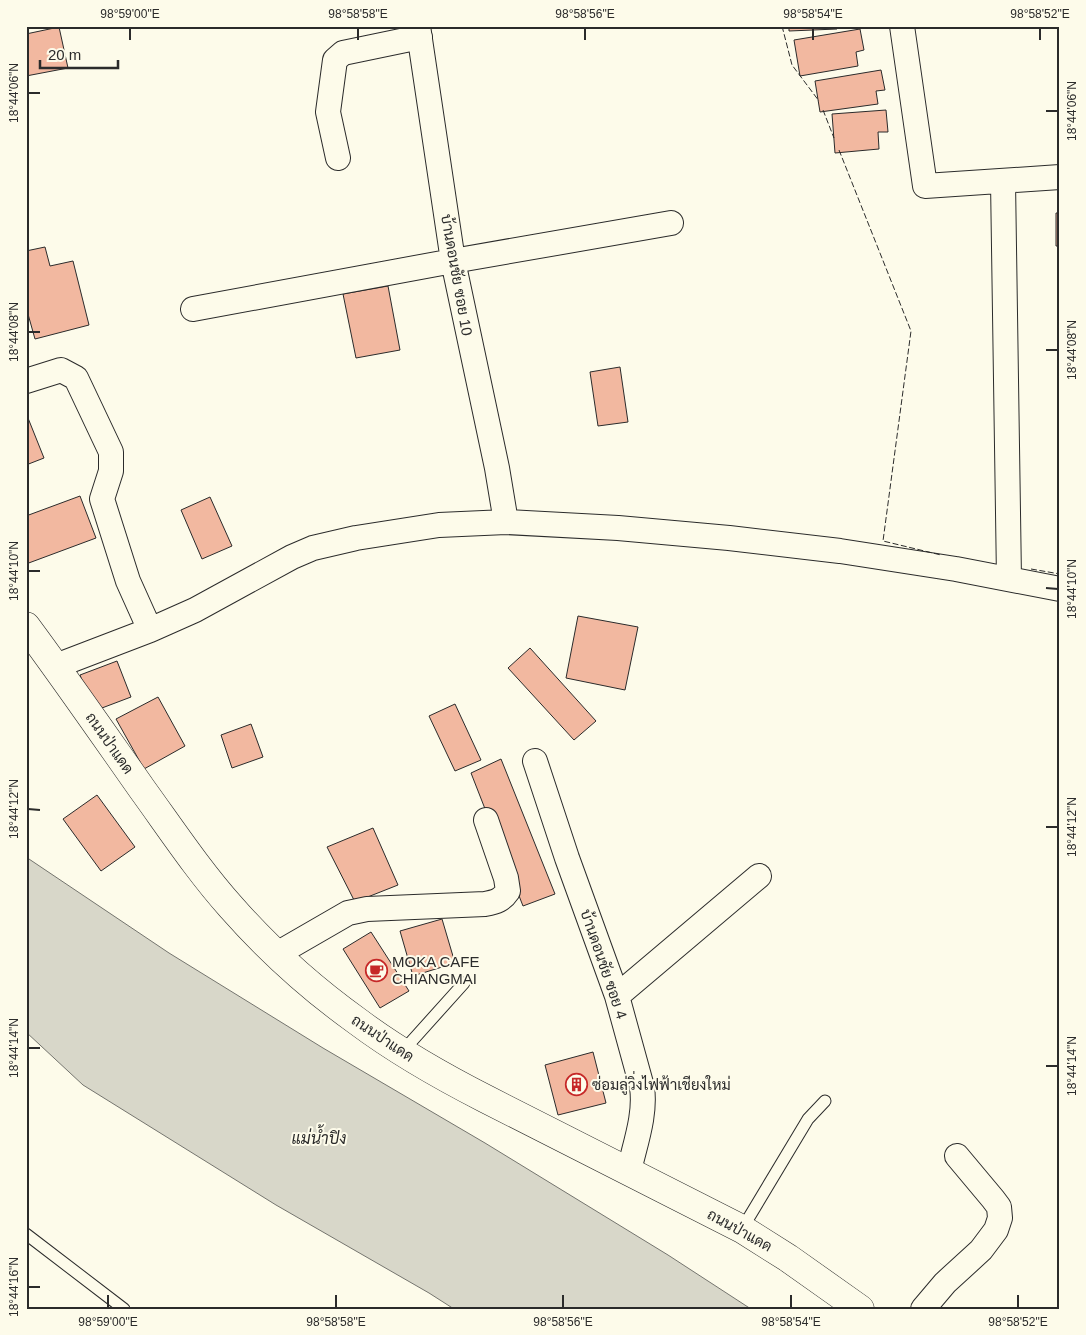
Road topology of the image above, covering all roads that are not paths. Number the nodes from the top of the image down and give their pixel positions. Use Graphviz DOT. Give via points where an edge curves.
graph roads {
  1 [pos="902,26"];
  2 [pos="419,31"];
  3 [pos="338,158"];
  4 [pos="1060,177"];
  5 [pos="1002,181"];
  6 [pos="671,223"];
  7 [pos="453,261"];
  8 [pos="193,309"];
  9 [pos="26,381"];
  10 [pos="506,522"];
  11 [pos="1009,579"];
  12 [pos="1060,589"];
  13 [pos="26,626"];
  14 [pos="150,630"];
  15 [pos="56,666"];
  16 [pos="534,761"];
  17 [pos="486,820"];
  18 [pos="759,876"];
  19 [pos="277,954"];
  20 [pos="464,983"];
  21 [pos="617,996"];
  22 [pos="402,1052"];
  23 [pos="825,1101"];
  24 [pos="957,1156"];
  25 [pos="628,1171"];
  26 [pos="742,1230"];
  27 [pos="26,1234"];
  28 [pos="120,1308"];
  29 [pos="860,1309"];
  30 [pos="923,1309"];
  1 -- 5 [label="street" via="925,186"];
  2 -- 3 [label="street" via="343,53 335,60 328,112"];
  2 -- 7 [label="street, บ้านดอนชัย ซอย 10"];
  4 -- 5 [label="street"];
  5 -- 11 [label="street"];
  6 -- 7 [label="street"];
  7 -- 8 [label="street"];
  7 -- 10 [label="street, บ้านดอนชัย ซอย 10"];
  9 -- 14 [label="street" via="61,370 76,378 111,452 111,470 102,499 128,581"];
  10 -- 11 [label="street" via="738,539 840,551"];
  10 -- 14 [label="street" via="439,525 313,548"];
  11 -- 12 [label="street"];
  13 -- 15 [label="street, ถนนป่าแดด"];
  14 -- 15 [label="street"];
  15 -- 19 [label="street, ถนนป่าแดด" via="197,866"];
  16 -- 21 [label="street, บ้านดอนชัย ซอย 4"];
  17 -- 19 [label="street" via="506,878 508,890 504,897 485,904 367,909 348,913"];
  18 -- 21 [label="street"];
  19 -- 22 [label="street, ถนนป่าแดด" via="357,1021"];
  20 -- 22 [label="lane"];
  21 -- 25 [label="street, บ้านดอนชัย ซอย 4" via="643,1096"];
  22 -- 25 [label="street, ถนนป่าแดด" via="486,1100"];
  23 -- 26 [label="lane" via="808,1119"];
  24 -- 30 [label="street" via="999,1207 1000,1218 996,1230 981,1250 945,1283"];
  25 -- 26 [label="street, ถนนป่าแดด"];
  26 -- 29 [label="street, ถนนป่าแดด"];
  27 -- 28 [label="lane"];
}
